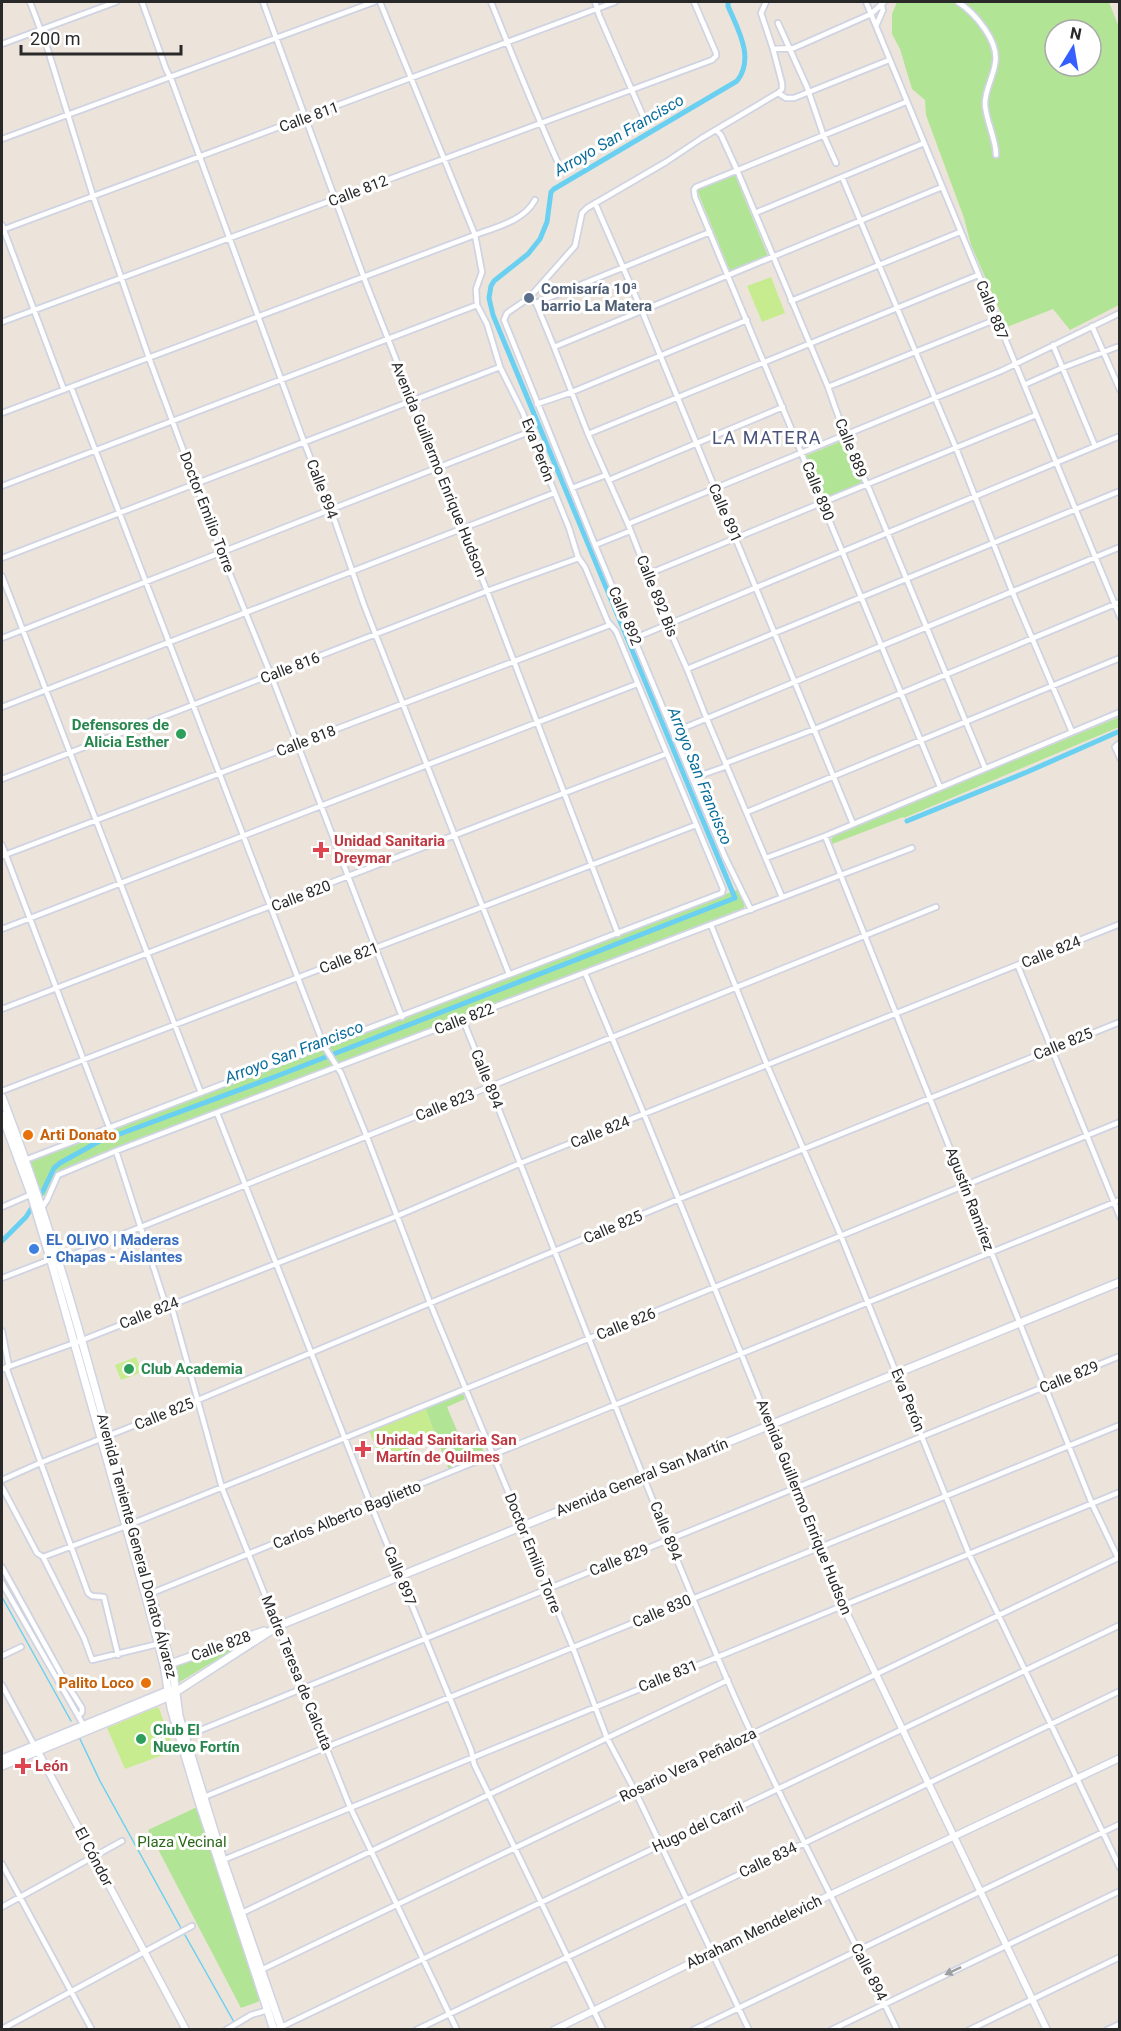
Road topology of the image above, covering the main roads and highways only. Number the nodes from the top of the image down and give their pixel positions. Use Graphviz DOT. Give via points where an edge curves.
graph roads {
  1 [pos="2,1097"];
  2 [pos="2,1115"];
  3 [pos="22,1161"];
  4 [pos="1119,1282"];
  5 [pos="129,1525"];
  6 [pos="278,1626"];
  7 [pos="168,1665"];
  8 [pos="170,1692"];
  9 [pos="36,1748"];
  10 [pos="2,1759"];
  11 [pos="2,1766"];
  12 [pos="220,1861"];
  13 [pos="258,1971"];
  14 [pos="278,2029"];
  1 -- 3 [label="main road, Avenida Teniente General Donato Álvarez"];
  2 -- 3 [label="main road, Avenida Teniente General Donato Álvarez"];
  3 -- 5 [label="main road, Avenida Teniente General Donato Álvarez" via="40,1211"];
  4 -- 6 [label="main road, Avenida General San Martín"];
  5 -- 7 [label="main road, Avenida Teniente General Donato Álvarez" via="152,1593"];
  5 -- 7 [label="main road, Avenida Teniente General Donato Álvarez" via="158,1644"];
  6 -- 7 [label="main road, Calle 828"];
  6 -- 8 [label="main road, Avenida General San Martín"];
  7 -- 8 [label="main road, Avenida Teniente General Donato Álvarez"];
  8 -- 9 [label="main road, Avenida General San Martín"];
  8 -- 12 [label="main road, Avenida Teniente General Donato Álvarez"];
  8 -- 12 [label="main road, Avenida Teniente General Donato Álvarez"];
  9 -- 10 [label="main road, Avenida General San Martín"];
  9 -- 11 [label="main road, Avenida General San Martín"];
  12 -- 13 [label="main road, Avenida Teniente General Donato Álvarez"];
  12 -- 13 [label="main road, Avenida Teniente General Donato Álvarez" via="242,1913"];
  13 -- 14 [label="main road, Avenida Teniente General Donato Álvarez"];
  13 -- 14 [label="main road, Avenida Teniente General Donato Álvarez" via="268,2010"];
}
